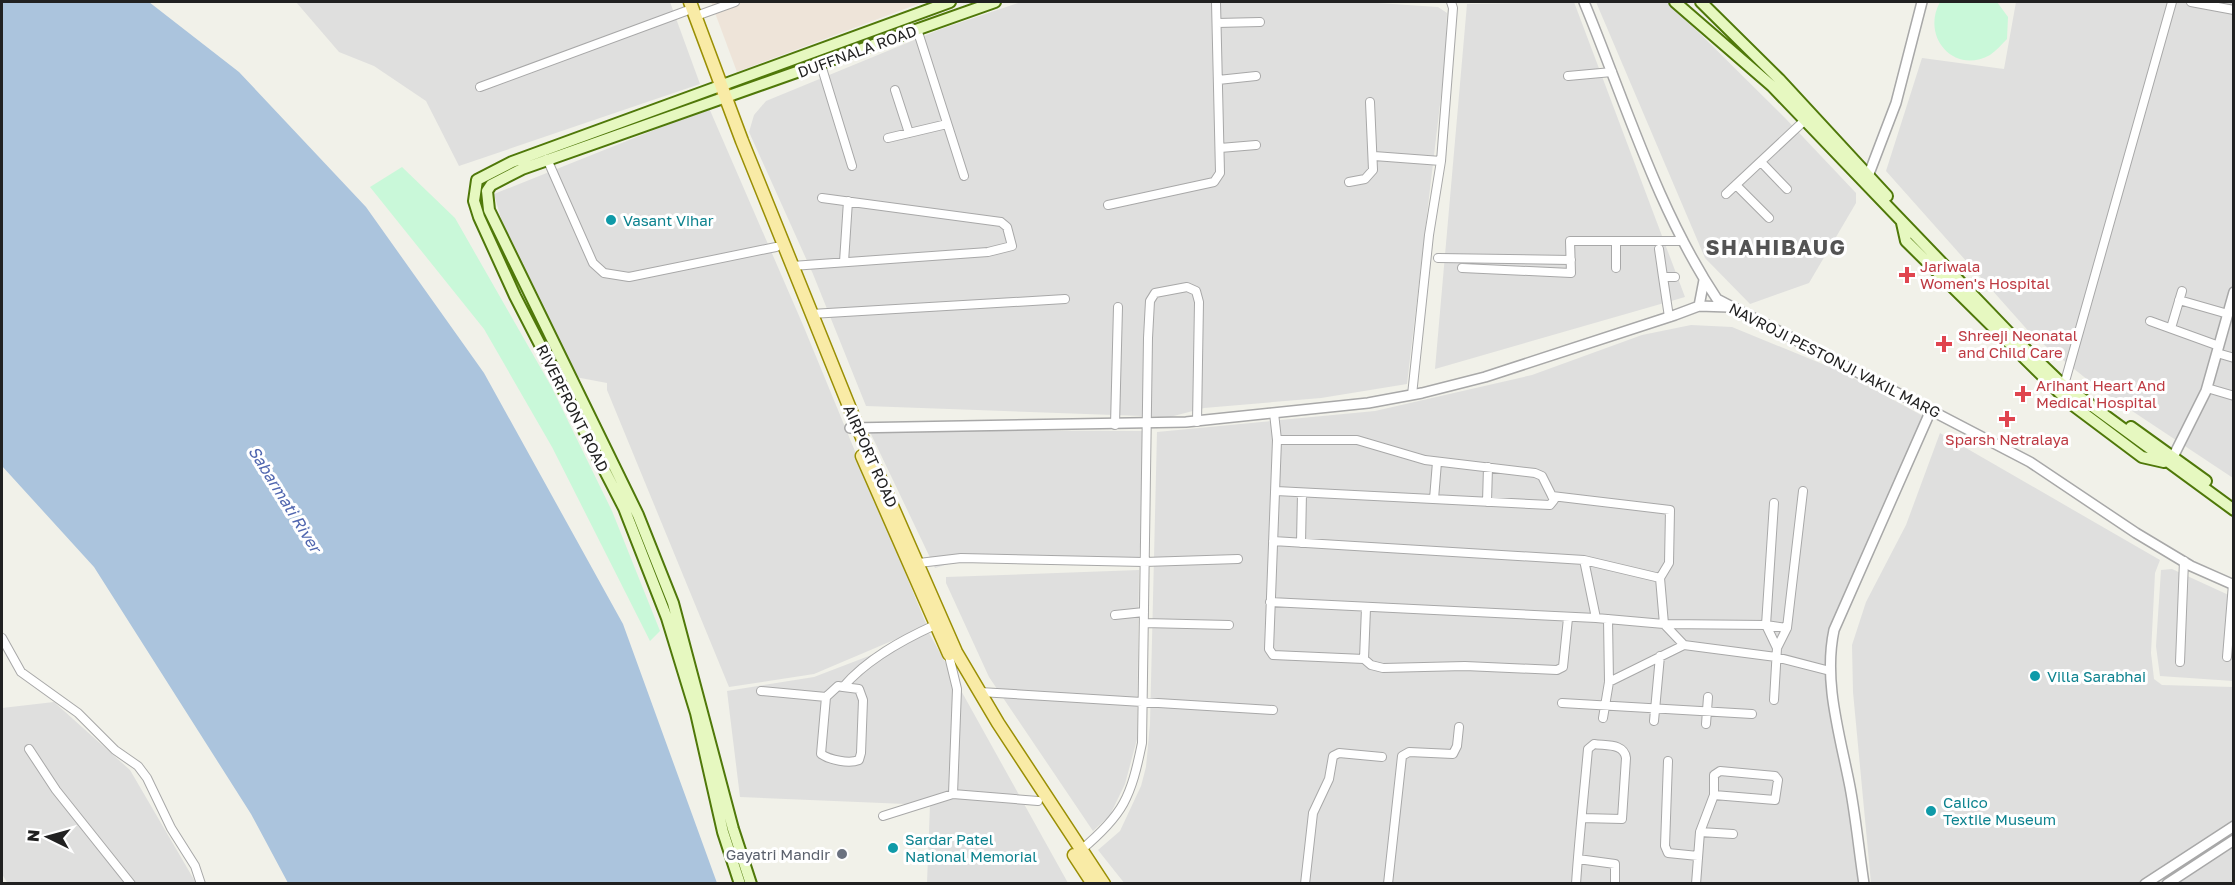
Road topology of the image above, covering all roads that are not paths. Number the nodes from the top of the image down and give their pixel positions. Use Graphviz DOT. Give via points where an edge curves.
graph roads {
  1 [pos="735,2"];
  2 [pos="950,2"];
  3 [pos="995,2"];
  4 [pos="1216,2"];
  5 [pos="1451,2"];
  6 [pos="1584,2"];
  7 [pos="1675,2"];
  8 [pos="1701,2"];
  9 [pos="1923,2"];
  10 [pos="2172,2"];
  11 [pos="2191,2"];
  12 [pos="689,7"];
  13 [pos="2234,10"];
  14 [pos="1260,22"];
  15 [pos="1217,23"];
  16 [pos="917,29"];
  17 [pos="821,65"];
  18 [pos="1612,72"];
  19 [pos="1256,76"];
  20 [pos="1568,76"];
  21 [pos="1218,80"];
  22 [pos="480,87"];
  23 [pos="895,90"];
  24 [pos="720,94"];
  25 [pos="1370,102"];
  26 [pos="1805,120"];
  27 [pos="947,124"];
  28 [pos="909,133"];
  29 [pos="888,138"];
  30 [pos="1256,145"];
  31 [pos="1220,148"];
  32 [pos="1374,156"];
  33 [pos="547,159"];
  34 [pos="1441,161"];
  35 [pos="1761,162"];
  36 [pos="852,166"];
  37 [pos="964,176"];
  38 [pos="1866,179"];
  39 [pos="1349,182"];
  40 [pos="1736,185"];
  41 [pos="1787,189"];
  42 [pos="1726,194"];
  43 [pos="822,198"];
  44 [pos="848,201"];
  45 [pos="1108,205"];
  46 [pos="1769,218"];
  47 [pos="1683,240"];
  48 [pos="1616,241"];
  49 [pos="776,248"];
  50 [pos="1659,249"];
  51 [pos="1438,258"];
  52 [pos="1571,260"];
  53 [pos="844,262"];
  54 [pos="792,266"];
  55 [pos="1462,268"];
  56 [pos="1616,268"];
  57 [pos="1675,277"];
  58 [pos="1663,278"];
  59 [pos="1704,280"];
  60 [pos="2182,291"];
  61 [pos="2234,292"];
  62 [pos="1065,299"];
  63 [pos="2179,300"];
  64 [pos="1699,306"];
  65 [pos="1118,307"];
  66 [pos="1733,308"];
  67 [pos="812,314"];
  68 [pos="2228,314"];
  69 [pos="1669,317"];
  70 [pos="2150,321"];
  71 [pos="2171,328"];
  72 [pos="2218,350"];
  73 [pos="2234,358"];
  74 [pos="2066,378"];
  75 [pos="2207,388"];
  76 [pos="1412,395"];
  77 [pos="2234,396"];
  78 [pos="1931,410"];
  79 [pos="1274,414"];
  80 [pos="1197,422"];
  81 [pos="1147,424"];
  82 [pos="1115,425"];
  83 [pos="854,427"];
  84 [pos="1277,440"];
  85 [pos="2172,460"];
  86 [pos="1437,462"];
  87 [pos="1488,467"];
  88 [pos="1276,491"];
  89 [pos="1803,491"];
  90 [pos="1302,493"];
  91 [pos="1552,496"];
  92 [pos="1434,499"];
  93 [pos="1487,502"];
  94 [pos="2234,502"];
  95 [pos="1774,503"];
  96 [pos="2234,510"];
  97 [pos="1273,540"];
  98 [pos="1301,543"];
  99 [pos="1238,559"];
  100 [pos="1584,560"];
  101 [pos="2184,561"];
  102 [pos="1144,562"];
  103 [pos="919,563"];
  104 [pos="1660,578"];
  105 [pos="2233,584"];
  106 [pos="1270,602"];
  107 [pos="1366,608"];
  108 [pos="1144,612"];
  109 [pos="1115,615"];
  110 [pos="1568,618"];
  111 [pos="1596,618"];
  112 [pos="1608,619"];
  113 [pos="1144,623"];
  114 [pos="1664,624"];
  115 [pos="936,625"];
  116 [pos="1229,625"];
  117 [pos="1766,625"];
  118 [pos="1787,627"];
  119 [pos="2,638"];
  120 [pos="1684,645"];
  121 [pos="1777,648"];
  122 [pos="949,656"];
  123 [pos="1660,656"];
  124 [pos="1776,657"];
  125 [pos="2228,657"];
  126 [pos="1364,659"];
  127 [pos="2180,662"];
  128 [pos="1830,671"];
  129 [pos="1608,682"];
  130 [pos="843,687"];
  131 [pos="760,691"];
  132 [pos="980,692"];
  133 [pos="826,697"];
  134 [pos="1708,697"];
  135 [pos="1774,700"];
  136 [pos="1143,701"];
  137 [pos="1562,703"];
  138 [pos="1604,707"];
  139 [pos="1654,709"];
  140 [pos="1273,710"];
  141 [pos="1707,711"];
  142 [pos="1752,714"];
  143 [pos="1604,718"];
  144 [pos="1654,721"];
  145 [pos="1706,724"];
  146 [pos="1459,727"];
  147 [pos="29,749"];
  148 [pos="1382,757"];
  149 [pos="1668,761"];
  150 [pos="953,794"];
  151 [pos="1714,795"];
  152 [pos="1038,801"];
  153 [pos="883,816"];
  154 [pos="1582,818"];
  155 [pos="2234,826"];
  156 [pos="1700,832"];
  157 [pos="1733,834"];
  158 [pos="2234,840"];
  159 [pos="1081,850"];
  160 [pos="1698,856"];
  161 [pos="1578,859"];
  162 [pos="131,884"];
  163 [pos="201,884"];
  164 [pos="740,884"];
  165 [pos="751,884"];
  166 [pos="1093,884"];
  167 [pos="1104,884"];
  168 [pos="1305,884"];
  169 [pos="1388,884"];
  170 [pos="1576,884"];
  171 [pos="1615,884"];
  172 [pos="1696,884"];
  173 [pos="1864,884"];
  174 [pos="2145,884"];
  175 [pos="2167,884"];
  1 -- 12 [label="street"];
  2 -- 24 [label="main road"];
  3 -- 16 [label="main road, DUFFNALA ROAD"];
  4 -- 15 [label="street"];
  5 -- 34 [label="street"];
  6 -- 18 [label="street, NAVROJI PESTONJI VAKIL MARG"];
  7 -- 26 [label="main road"];
  8 -- 38 [label="main road" via="1779,79"];
  9 -- 38 [label="street" via="1896,103"];
  10 -- 74 [label="street"];
  11 -- 13 [label="street"];
  12 -- 22 [label="street"];
  12 -- 24 [label="main road, AIRPORT ROAD"];
  14 -- 15 [label="street"];
  15 -- 21 [label="street"];
  16 -- 17 [label="main road, DUFFNALA ROAD"];
  16 -- 27 [label="street"];
  17 -- 24 [label="main road, DUFFNALA ROAD"];
  17 -- 36 [label="street"];
  18 -- 20 [label="street"];
  18 -- 47 [label="street, NAVROJI PESTONJI VAKIL MARG"];
  19 -- 21 [label="street"];
  21 -- 31 [label="street"];
  23 -- 28 [label="street"];
  24 -- 33 [label="main road, RIVERFRONT ROAD"];
  24 -- 49 [label="main road, AIRPORT ROAD"];
  24 -- 54 [label="main road, AIRPORT ROAD"];
  24 -- 164 [label="main road, RIVERFRONT ROAD" via="492,170 477,180 474,201 515,296 624,508 667,618"];
  25 -- 32 [label="street"];
  26 -- 35 [label="street"];
  26 -- 38 [label="main road"];
  27 -- 28 [label="street"];
  27 -- 37 [label="street"];
  28 -- 29 [label="street"];
  30 -- 31 [label="street"];
  31 -- 45 [label="street" via="1220,173 1214,182"];
  32 -- 34 [label="street"];
  32 -- 39 [label="street" via="1370,177"];
  33 -- 49 [label="street" via="593,263 604,273 629,277"];
  33 -- 165 [label="main road, RIVERFRONT ROAD" via="490,185 486,200 638,515 673,603"];
  34 -- 76 [label="street"];
  35 -- 40 [label="street"];
  35 -- 41 [label="street"];
  38 -- 74 [label="main road"];
  38 -- 85 [label="main road" via="1902,222 2062,384"];
  40 -- 42 [label="street"];
  40 -- 46 [label="street"];
  43 -- 44 [label="street"];
  44 -- 53 [label="street"];
  44 -- 53 [label="street" via="1000,222 1012,237 1012,246 988,252"];
  47 -- 48 [label="street"];
  47 -- 59 [label="street, NAVROJI PESTONJI VAKIL MARG"];
  48 -- 52 [label="street" via="1570,241"];
  48 -- 56 [label="street"];
  49 -- 83 [label="main road, AIRPORT ROAD"];
  50 -- 58 [label="street"];
  51 -- 52 [label="street"];
  52 -- 55 [label="street" via="1571,273"];
  53 -- 54 [label="street"];
  54 -- 67 [label="main road, AIRPORT ROAD"];
  57 -- 58 [label="street"];
  58 -- 69 [label="street"];
  59 -- 64 [label="street"];
  59 -- 66 [label="street, NAVROJI PESTONJI VAKIL MARG" via="1717,298"];
  60 -- 63 [label="street"];
  61 -- 68 [label="street"];
  62 -- 67 [label="street"];
  63 -- 68 [label="street"];
  63 -- 71 [label="street"];
  64 -- 66 [label="street"];
  64 -- 69 [label="street"];
  65 -- 82 [label="street"];
  66 -- 78 [label="street, NAVROJI PESTONJI VAKIL MARG"];
  67 -- 83 [label="main road, AIRPORT ROAD"];
  68 -- 72 [label="street"];
  69 -- 76 [label="street" via="1485,377"];
  70 -- 71 [label="street"];
  71 -- 72 [label="street"];
  72 -- 73 [label="street"];
  72 -- 75 [label="street"];
  74 -- 85 [label="main road"];
  75 -- 77 [label="street"];
  75 -- 85 [label="street"];
  76 -- 79 [label="street"];
  78 -- 101 [label="street, NAVROJI PESTONJI VAKIL MARG" via="2030,462"];
  78 -- 128 [label="street" via="1834,630"];
  79 -- 80 [label="street"];
  79 -- 84 [label="street"];
  80 -- 81 [label="street"];
  80 -- 81 [label="street" via="1199,302 1196,291 1187,287 1155,293 1150,301"];
  81 -- 82 [label="street"];
  81 -- 102 [label="street"];
  82 -- 83 [label="street"];
  83 -- 103 [label="main road, AIRPORT ROAD"];
  83 -- 115 [label="main road, AIRPORT ROAD"];
  84 -- 86 [label="street" via="1357,440"];
  84 -- 88 [label="street"];
  85 -- 94 [label="main road"];
  85 -- 96 [label="main road"];
  86 -- 87 [label="street"];
  86 -- 92 [label="street"];
  87 -- 91 [label="street" via="1539,474"];
  87 -- 93 [label="street"];
  88 -- 90 [label="street"];
  88 -- 97 [label="street"];
  89 -- 118 [label="street"];
  90 -- 92 [label="street"];
  90 -- 98 [label="street"];
  91 -- 93 [label="street" via="1550,505"];
  91 -- 104 [label="street" via="1670,510 1669,563"];
  92 -- 93 [label="street"];
  95 -- 117 [label="street"];
  97 -- 98 [label="street"];
  97 -- 106 [label="street"];
  98 -- 100 [label="street"];
  99 -- 102 [label="street"];
  100 -- 104 [label="street"];
  100 -- 111 [label="street"];
  101 -- 105 [label="street, NAVROJI PESTONJI VAKIL MARG"];
  101 -- 127 [label="street"];
  102 -- 103 [label="street" via="961,558"];
  102 -- 108 [label="street"];
  103 -- 132 [label="main road, AIRPORT ROAD" via="956,652"];
  104 -- 114 [label="street"];
  105 -- 125 [label="street"];
  106 -- 107 [label="street"];
  106 -- 126 [label="street" via="1269,649 1273,655"];
  107 -- 110 [label="street"];
  107 -- 126 [label="street"];
  108 -- 109 [label="street"];
  108 -- 113 [label="street"];
  110 -- 111 [label="street"];
  110 -- 126 [label="street" via="1561,669 1383,668"];
  111 -- 112 [label="street"];
  112 -- 114 [label="street"];
  112 -- 129 [label="street"];
  113 -- 116 [label="street"];
  113 -- 136 [label="street"];
  114 -- 117 [label="street"];
  114 -- 120 [label="street"];
  115 -- 122 [label="main road, AIRPORT ROAD"];
  115 -- 130 [label="street" via="909,636 856,672"];
  117 -- 118 [label="street"];
  117 -- 121 [label="street"];
  118 -- 121 [label="street"];
  119 -- 163 [label="street" via="21,672 78,713 115,750 138,766 195,866"];
  120 -- 123 [label="street"];
  120 -- 124 [label="street"];
  121 -- 124 [label="street"];
  122 -- 150 [label="street" via="957,689"];
  122 -- 152 [label="main road, AIRPORT ROAD"];
  123 -- 129 [label="street"];
  123 -- 139 [label="street"];
  124 -- 128 [label="street"];
  124 -- 135 [label="street"];
  128 -- 173 [label="street"];
  129 -- 138 [label="street"];
  130 -- 133 [label="street" via="838,686"];
  130 -- 133 [label="street" via="860,689 862,694 859,760 853,762 821,753"];
  131 -- 133 [label="street"];
  132 -- 136 [label="street"];
  132 -- 159 [label="main road, AIRPORT ROAD"];
  134 -- 141 [label="street"];
  136 -- 140 [label="street"];
  136 -- 159 [label="street" via="1142,743 1133,786 1121,810"];
  137 -- 138 [label="street"];
  138 -- 139 [label="street"];
  138 -- 143 [label="street"];
  139 -- 141 [label="street"];
  139 -- 144 [label="street"];
  141 -- 142 [label="street"];
  141 -- 145 [label="street"];
  146 -- 169 [label="street" via="1454,754 1409,752 1402,756"];
  147 -- 162 [label="street" via="56,790"];
  148 -- 168 [label="street" via="1339,753 1333,756 1329,779 1313,813"];
  149 -- 160 [label="street" via="1665,846 1673,855"];
  150 -- 152 [label="street"];
  150 -- 153 [label="street"];
  151 -- 151 [label="street" via="1717,772 1775,776 1778,780 1775,800"];
  151 -- 156 [label="street"];
  152 -- 166 [label="main road, AIRPORT ROAD"];
  154 -- 154 [label="street" via="1590,745 1620,747 1626,758 1622,819"];
  154 -- 161 [label="street"];
  155 -- 174 [label="street"];
  156 -- 157 [label="street"];
  156 -- 160 [label="street"];
  158 -- 175 [label="street"];
  159 -- 167 [label="main road, AIRPORT ROAD"];
  160 -- 172 [label="street"];
  161 -- 170 [label="street"];
  161 -- 171 [label="street" via="1615,864"];
}
